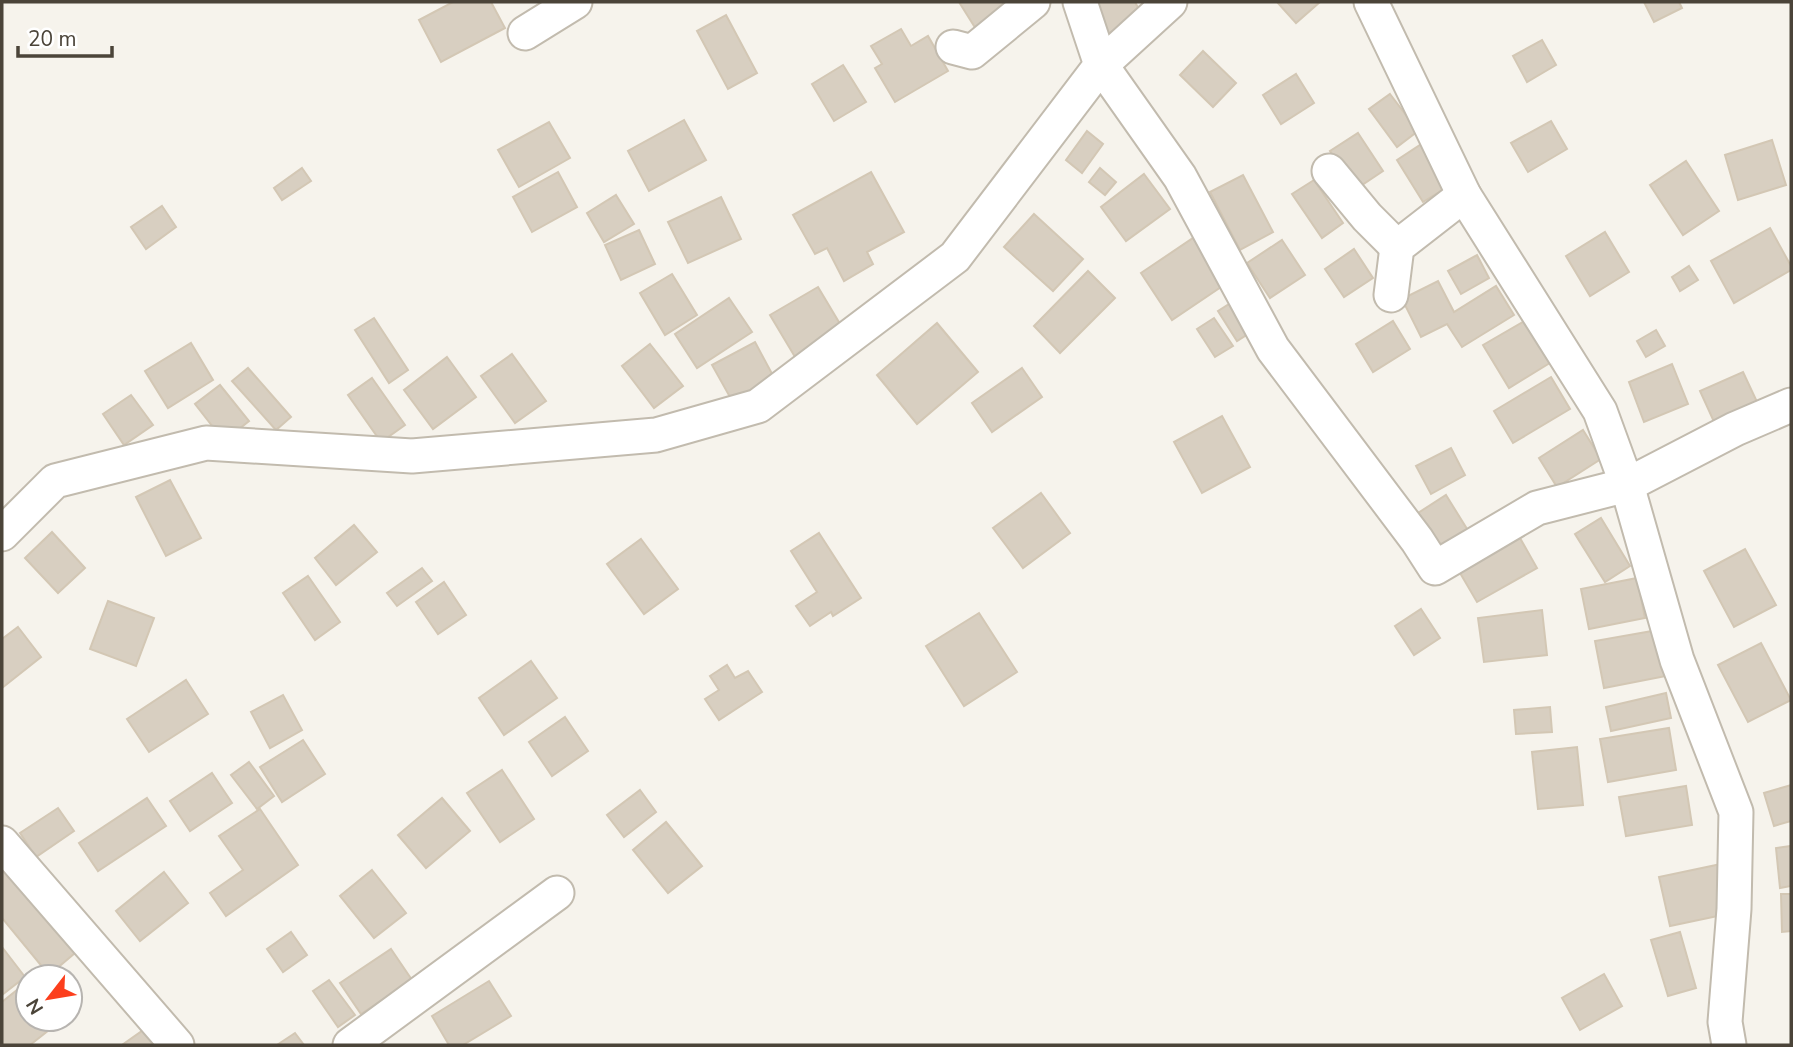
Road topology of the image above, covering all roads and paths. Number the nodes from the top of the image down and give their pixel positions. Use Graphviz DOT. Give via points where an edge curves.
graph roads {
  1 [pos="575,2"];
  2 [pos="1033,2"];
  3 [pos="1080,2"];
  4 [pos="1170,2"];
  5 [pos="1371,2"];
  6 [pos="525,33"];
  7 [pos="953,47"];
  8 [pos="1101,65"];
  9 [pos="1329,171"];
  10 [pos="1464,195"];
  11 [pos="1397,247"];
  12 [pos="1391,295"];
  13 [pos="1791,405"];
  14 [pos="1627,485"];
  15 [pos="2,534"];
  16 [pos="2,843"];
  17 [pos="557,893"];
  18 [pos="177,1045"];
  19 [pos="350,1045"];
  20 [pos="1729,1045"];
  1 -- 6 [label="street"];
  2 -- 7 [label="street" via="972,52"];
  3 -- 8 [label="street"];
  4 -- 8 [label="street"];
  5 -- 10 [label="street"];
  8 -- 14 [label="street" via="1180,177 1273,349 1435,568 1537,508"];
  8 -- 15 [label="street" via="955,257 758,406 656,435 412,456 206,443 55,481"];
  9 -- 11 [label="street"];
  10 -- 11 [label="street"];
  10 -- 14 [label="street" via="1600,411"];
  11 -- 12 [label="street"];
  13 -- 14 [label="street"];
  14 -- 20 [label="street" via="1677,660 1736,812 1725,1022"];
  16 -- 18 [label="street"];
  17 -- 19 [label="street"];
}
